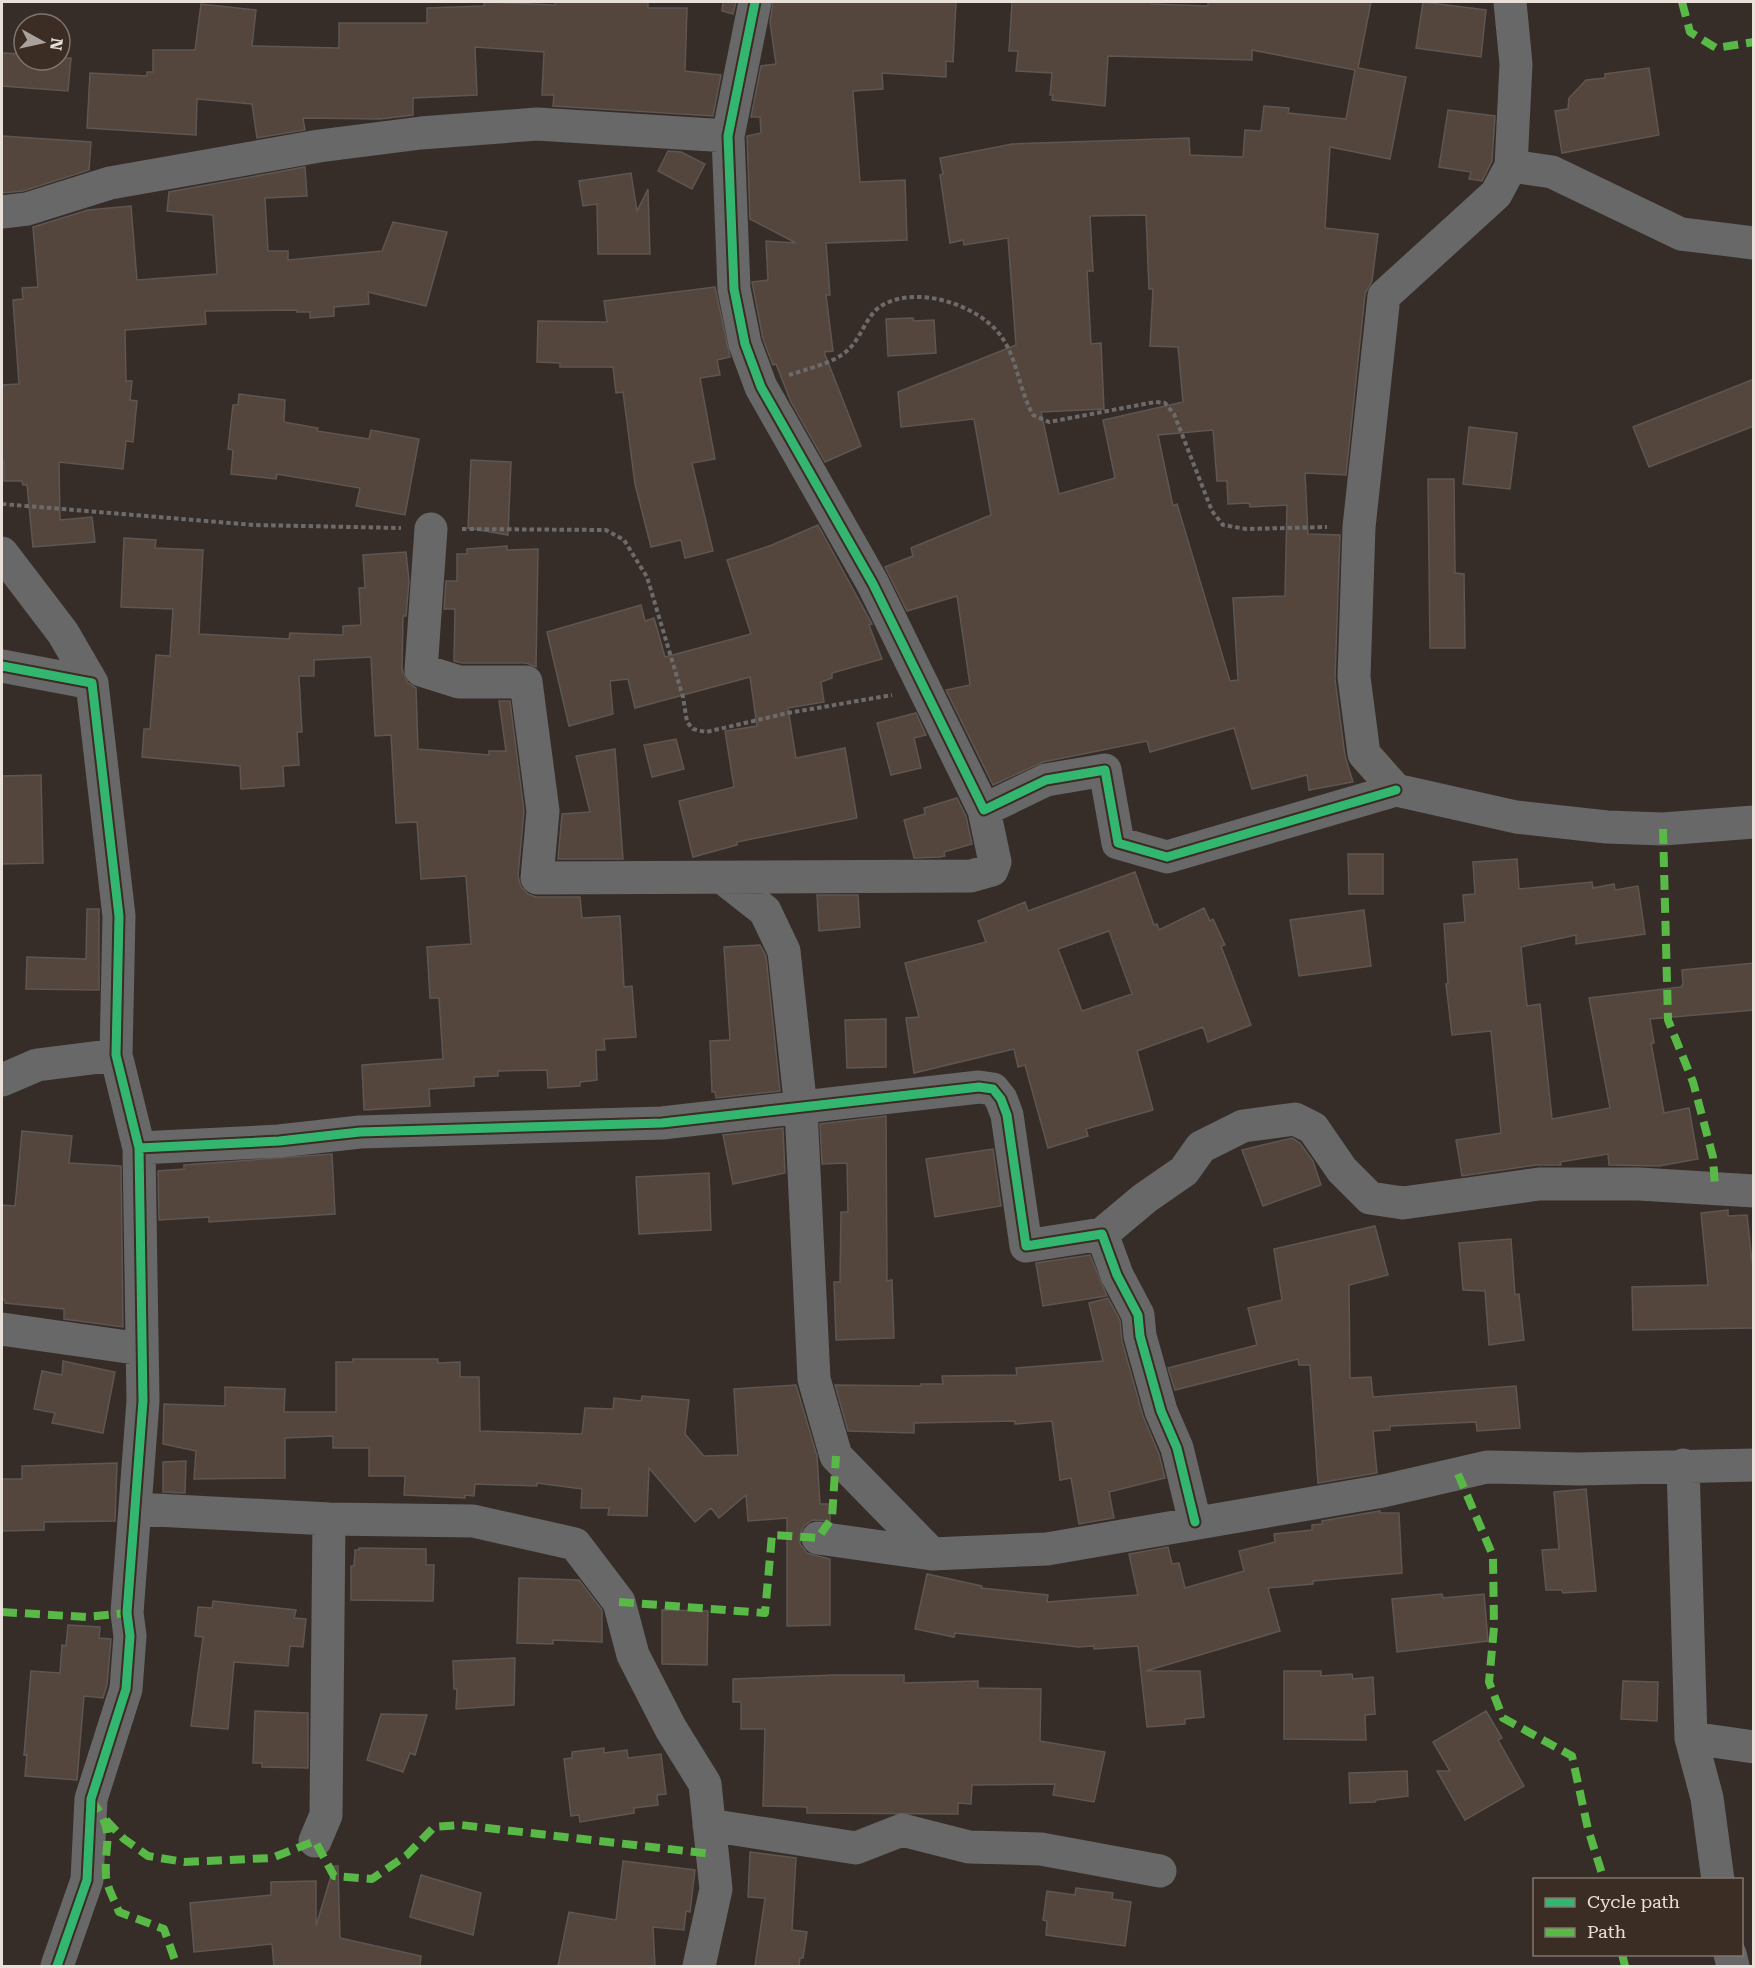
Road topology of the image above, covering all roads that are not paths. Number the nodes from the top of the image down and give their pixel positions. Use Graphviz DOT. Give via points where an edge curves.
graph roads {
  1 [pos="755,2"];
  2 [pos="1510,2"];
  3 [pos="728,136"];
  4 [pos="1511,166"];
  5 [pos="2,212"];
  6 [pos="1754,243"];
  7 [pos="431,529"];
  8 [pos="2,553"];
  9 [pos="2,666"];
  10 [pos="92,683"];
  11 [pos="1396,790"];
  12 [pos="984,810"];
  13 [pos="1754,822"];
  14 [pos="723,878"];
  15 [pos="116,1055"];
  16 [pos="2,1080"];
  17 [pos="801,1109"];
  18 [pos="139,1148"];
  19 [pos="1754,1191"];
  20 [pos="1102,1234"];
  21 [pos="2,1329"];
  22 [pos="142,1349"];
  23 [pos="1754,1465"];
  24 [pos="1683,1466"];
  25 [pos="136,1509"];
  26 [pos="329,1519"];
  27 [pos="1195,1522"];
  28 [pos="818,1538"];
  29 [pos="932,1554"];
  30 [pos="1691,1738"];
  31 [pos="1754,1747"];
  32 [pos="709,1825"];
  33 [pos="315,1842"];
  34 [pos="1160,1871"];
  35 [pos="1718,1878"];
  36 [pos="60,1963"];
  37 [pos="699,1966"];
  1 -- 3 [label="street"];
  2 -- 4 [label="street" via="1516,64"];
  3 -- 5 [label="street" via="537,124 421,133 319,146 110,183 27,209"];
  3 -- 12 [label="street" via="734,289 745,344 760,387 873,584"];
  4 -- 6 [label="street" via="1552,172 1681,234"];
  4 -- 11 [label="street" via="1496,194 1384,296 1359,526 1354,677 1364,754"];
  7 -- 14 [label="street" via="421,670 459,682 526,682 543,812 537,878"];
  8 -- 10 [label="street" via="63,633"];
  9 -- 10 [label="street"];
  10 -- 15 [label="street" via="119,915"];
  11 -- 12 [label="street" via="1167,857 1118,843 1105,770 1046,780"];
  11 -- 13 [label="street" via="1516,817 1607,827 1663,829"];
  12 -- 14 [label="street" via="995,862 992,870 984,873"];
  14 -- 17 [label="street" via="765,912 784,951"];
  15 -- 16 [label="street" via="37,1065"];
  15 -- 18 [label="street"];
  17 -- 18 [label="street" via="662,1123 360,1132 279,1141"];
  17 -- 20 [label="street" via="979,1087 993,1089 1007,1115 1026,1246"];
  17 -- 29 [label="street" via="814,1379 836,1456"];
  18 -- 22 [label="street"];
  19 -- 20 [label="street" via="1639,1184 1539,1184 1403,1203 1370,1198 1342,1170 1313,1128 1295,1119 1243,1126 1201,1146 1184,1172"];
  20 -- 27 [label="street" via="1138,1315 1140,1336 1161,1411 1177,1448"];
  21 -- 22 [label="street"];
  22 -- 25 [label="street"];
  23 -- 24 [label="street"];
  24 -- 27 [label="street" via="1487,1467 1383,1491"];
  24 -- 30 [label="street"];
  25 -- 26 [label="street"];
  25 -- 36 [label="street" via="127,1613 126,1689 91,1799 87,1880"];
  26 -- 32 [label="street" via="473,1521 575,1544 619,1602 633,1655 671,1730 705,1784"];
  26 -- 33 [label="street" via="326,1815"];
  27 -- 29 [label="street" via="1047,1549"];
  28 -- 29 [label="street"];
  30 -- 31 [label="street"];
  30 -- 35 [label="street" via="1707,1798"];
  32 -- 34 [label="street" via="856,1848 902,1830 969,1847 1041,1849"];
  32 -- 37 [label="street" via="716,1889"];
}
